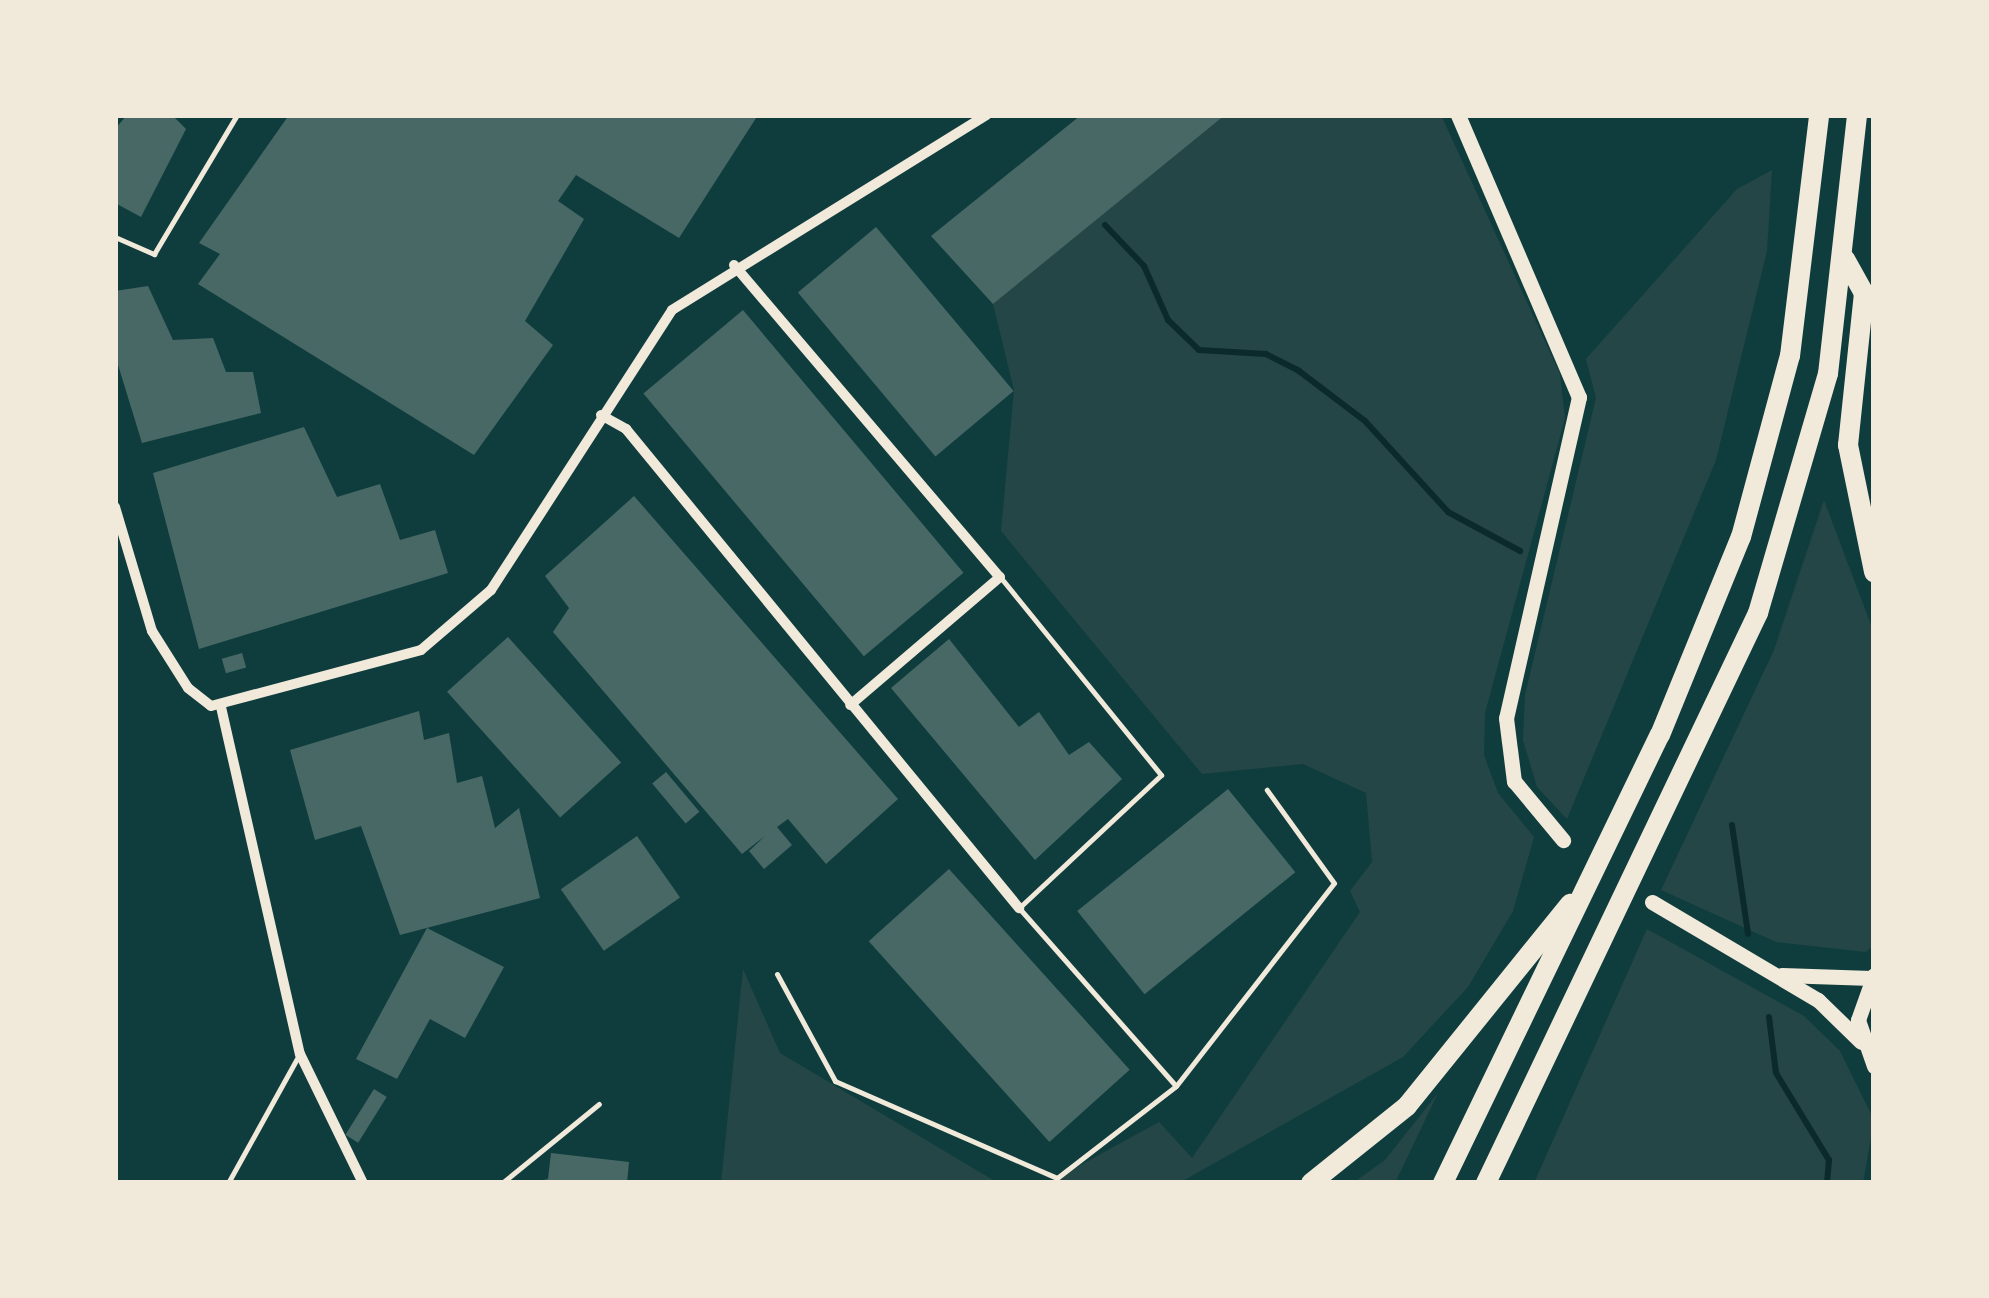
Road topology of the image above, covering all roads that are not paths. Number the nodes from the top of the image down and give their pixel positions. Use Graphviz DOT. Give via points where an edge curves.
graph roads {
  1 [pos="237,115"];
  2 [pos="986,115"];
  3 [pos="1458,115"];
  4 [pos="1819,115"];
  5 [pos="1857,115"];
  6 [pos="115,237"];
  7 [pos="1845,259"];
  8 [pos="734,265"];
  9 [pos="601,415"];
  10 [pos="115,508"];
  11 [pos="1874,572"];
  12 [pos="1000,577"];
  13 [pos="850,706"];
  14 [pos="221,707"];
  15 [pos="1267,790"];
  16 [pos="1563,840"];
  17 [pos="1591,879"];
  18 [pos="1652,902"];
  19 [pos="1020,908"];
  20 [pos="1768,972"];
  21 [pos="777,974"];
  22 [pos="1872,977"];
  23 [pos="1862,1042"];
  24 [pos="300,1054"];
  25 [pos="1873,1066"];
  26 [pos="1176,1086"];
  27 [pos="600,1104"];
  28 [pos="228,1183"];
  29 [pos="363,1183"];
  30 [pos="502,1183"];
  31 [pos="1311,1183"];
  32 [pos="1443,1183"];
  33 [pos="1486,1183"];
  1 -- 6 [label="lane" via="154,254"];
  2 -- 8 [label="street"];
  3 -- 16 [label="main road" via="1578,397 1506,718 1514,780"];
  4 -- 17 [label="highway" via="1802,284 1765,458 1706,628"];
  5 -- 7 [label="highway"];
  7 -- 11 [label="highway" via="1864,293 1848,445"];
  7 -- 33 [label="highway" via="1828,374 1758,614"];
  8 -- 9 [label="street" via="672,310"];
  8 -- 12 [label="street"];
  9 -- 13 [label="street" via="626,429"];
  9 -- 14 [label="street" via="491,590 446,637"];
  10 -- 14 [label="street" via="152,631 188,688"];
  12 -- 13 [label="street"];
  12 -- 19 [label="lane" via="1162,776"];
  13 -- 19 [label="street"];
  14 -- 24 [label="street"];
  15 -- 26 [label="lane" via="1334,883"];
  17 -- 31 [label="highway" via="1407,1106"];
  17 -- 32 [label="highway"];
  18 -- 20 [label="main road"];
  19 -- 26 [label="lane"];
  20 -- 22 [label="main road"];
  20 -- 23 [label="main road" via="1818,1000"];
  21 -- 26 [label="lane" via="835,1080 1057,1178"];
  22 -- 23 [label="main road"];
  23 -- 25 [label="main road"];
  24 -- 28 [label="lane"];
  24 -- 29 [label="street"];
  27 -- 30 [label="lane"];
}
